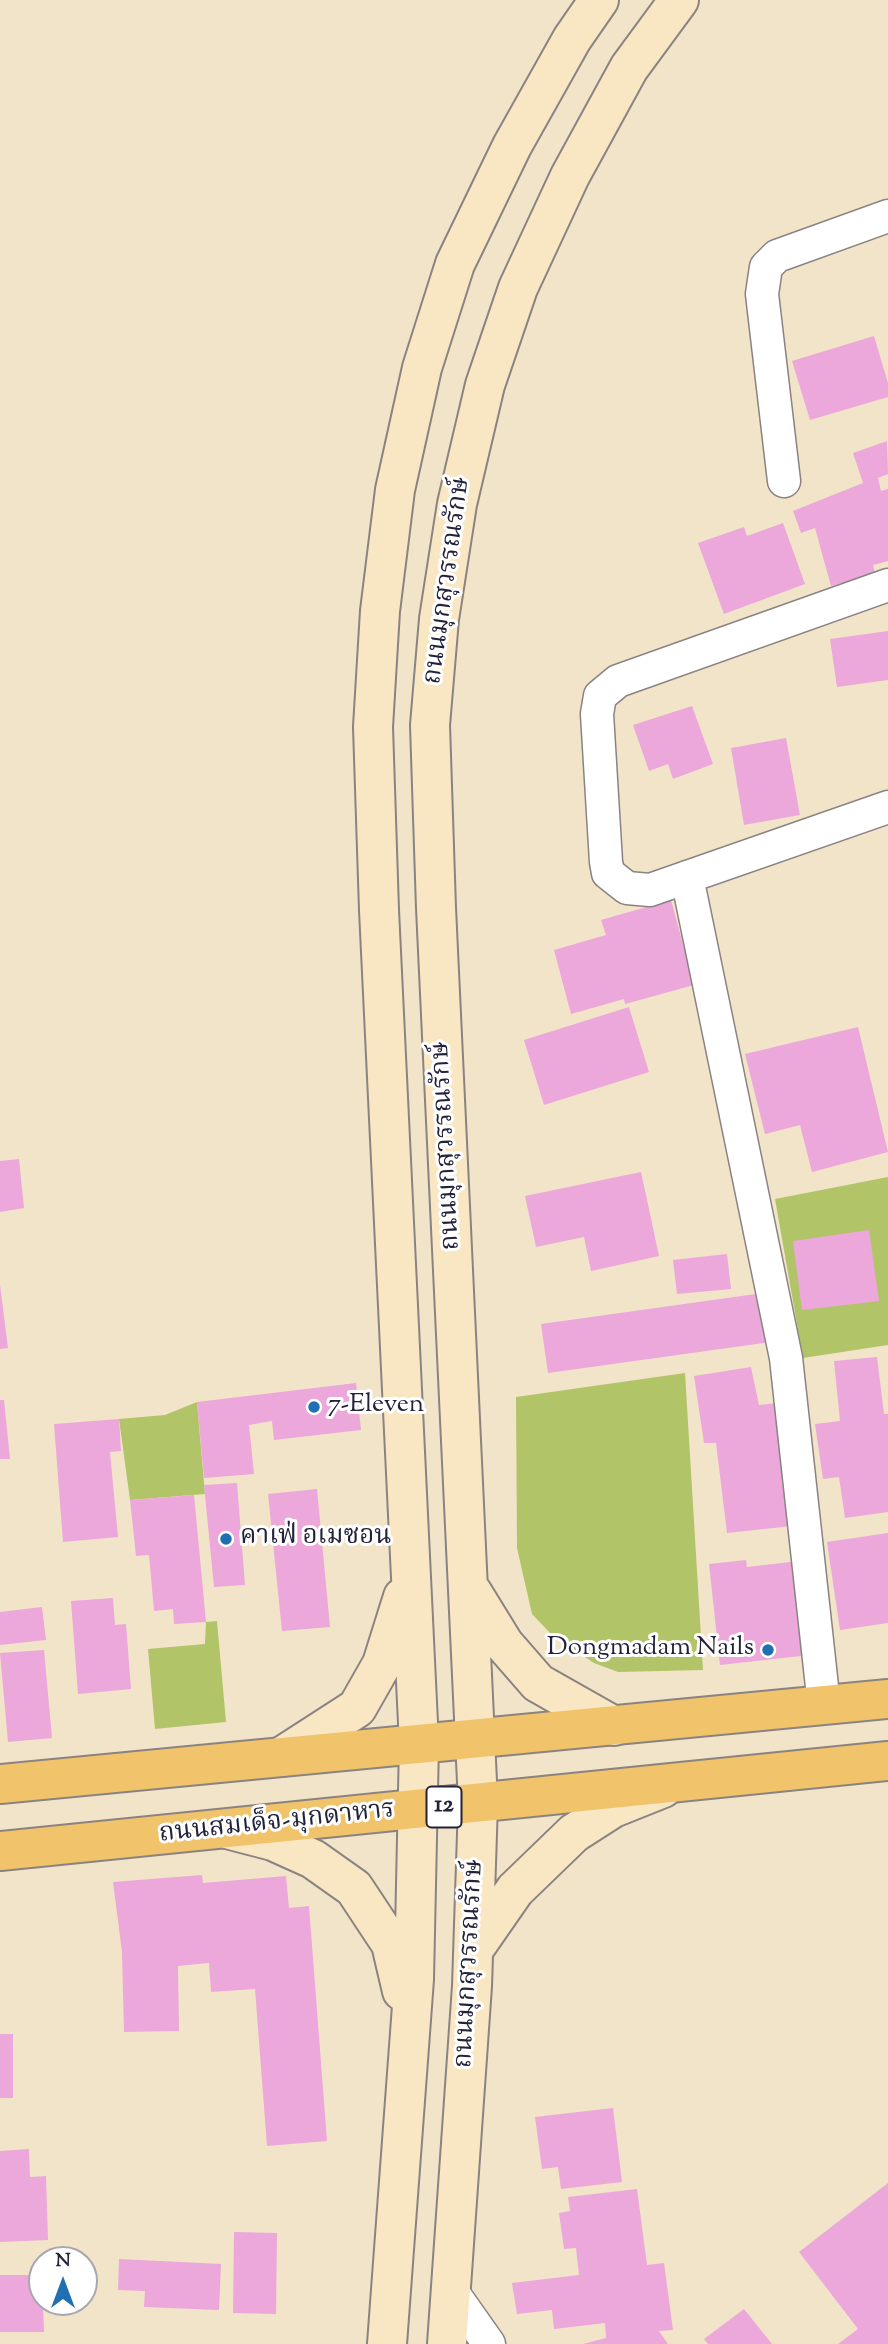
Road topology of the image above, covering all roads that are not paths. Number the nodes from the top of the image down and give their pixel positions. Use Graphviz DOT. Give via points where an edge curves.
graph roads {
  1 [pos="599,0"];
  2 [pos="678,0"];
  3 [pos="888,216"];
  4 [pos="784,481"];
  5 [pos="888,585"];
  6 [pos="888,807"];
  7 [pos="687,877"];
  8 [pos="436,908"];
  9 [pos="379,910"];
  10 [pos="411,1572"];
  11 [pos="469,1587"];
  12 [pos="888,1699"];
  13 [pos="824,1705"];
  14 [pos="614,1726"];
  15 [pos="476,1739"];
  16 [pos="419,1744"];
  17 [pos="281,1757"];
  18 [pos="888,1761"];
  19 [pos="0,1777"];
  20 [pos="678,1782"];
  21 [pos="0,1783"];
  22 [pos="478,1803"];
  23 [pos="418,1810"];
  24 [pos="227,1829"];
  25 [pos="0,1851"];
  26 [pos="474,1949"];
  27 [pos="410,2027"];
  28 [pos="451,2290"];
  29 [pos="387,2344"];
  30 [pos="447,2344"];
  31 [pos="489,2344"];
  1 -- 9 [label="main road" via="572,39 500,170 455,264 422,368 396,491 380,611 373,727"];
  2 -- 8 [label="main road, ถนนมุกสุวรรณรักษ์" via="629,68 570,176 518,288 485,385 457,504 439,619 430,725"];
  3 -- 4 [label="street" via="777,256 766,267 762,294"];
  5 -- 7 [label="street" via="618,681 600,696 597,714 608,873 638,891"];
  6 -- 7 [label="street"];
  7 -- 13 [label="street" via="786,1358"];
  8 -- 9 [label="main road"];
  8 -- 11 [label="main road, ถนนมุกสุวรรณรักษ์"];
  9 -- 10 [label="main road"];
  10 -- 16 [label="main road"];
  10 -- 17 [label="main road" via="382,1664 357,1708"];
  11 -- 14 [label="main road" via="503,1644 538,1683"];
  11 -- 15 [label="main road, ถนนมุกสุวรรณรักษ์"];
  12 -- 13 [label="main road"];
  13 -- 14 [label="main road"];
  14 -- 15 [label="main road"];
  15 -- 16 [label="main road"];
  15 -- 22 [label="main road, ถนนมุกสุวรรณรักษ์"];
  16 -- 17 [label="main road"];
  16 -- 23 [label="main road"];
  17 -- 21 [label="main road"];
  18 -- 20 [label="main road, ถนนสมเด็จ-มุกดาหาร / 12"];
  19 -- 21 [label="street"];
  20 -- 22 [label="main road, ถนนสมเด็จ-มุกดาหาร / 12"];
  20 -- 26 [label="main road" via="613,1808 574,1833 515,1890"];
  22 -- 23 [label="main road, ถนนสมเด็จ-มุกดาหาร / 12"];
  22 -- 26 [label="main road, ถนนมุกสุวรรณรักษ์"];
  23 -- 24 [label="main road, ถนนสมเด็จ-มุกดาหาร / 12"];
  23 -- 27 [label="main road"];
  24 -- 25 [label="main road, ถนนสมเด็จ-มุกดาหาร / 12"];
  24 -- 27 [label="main road" via="283,1845 313,1859 354,1888 391,1944"];
  26 -- 28 [label="main road, ถนนมุกสุวรรณรักษ์"];
  27 -- 29 [label="main road"];
  28 -- 30 [label="main road, ถนนมุกสุวรรณรักษ์"];
  28 -- 31 [label="street"];
}
